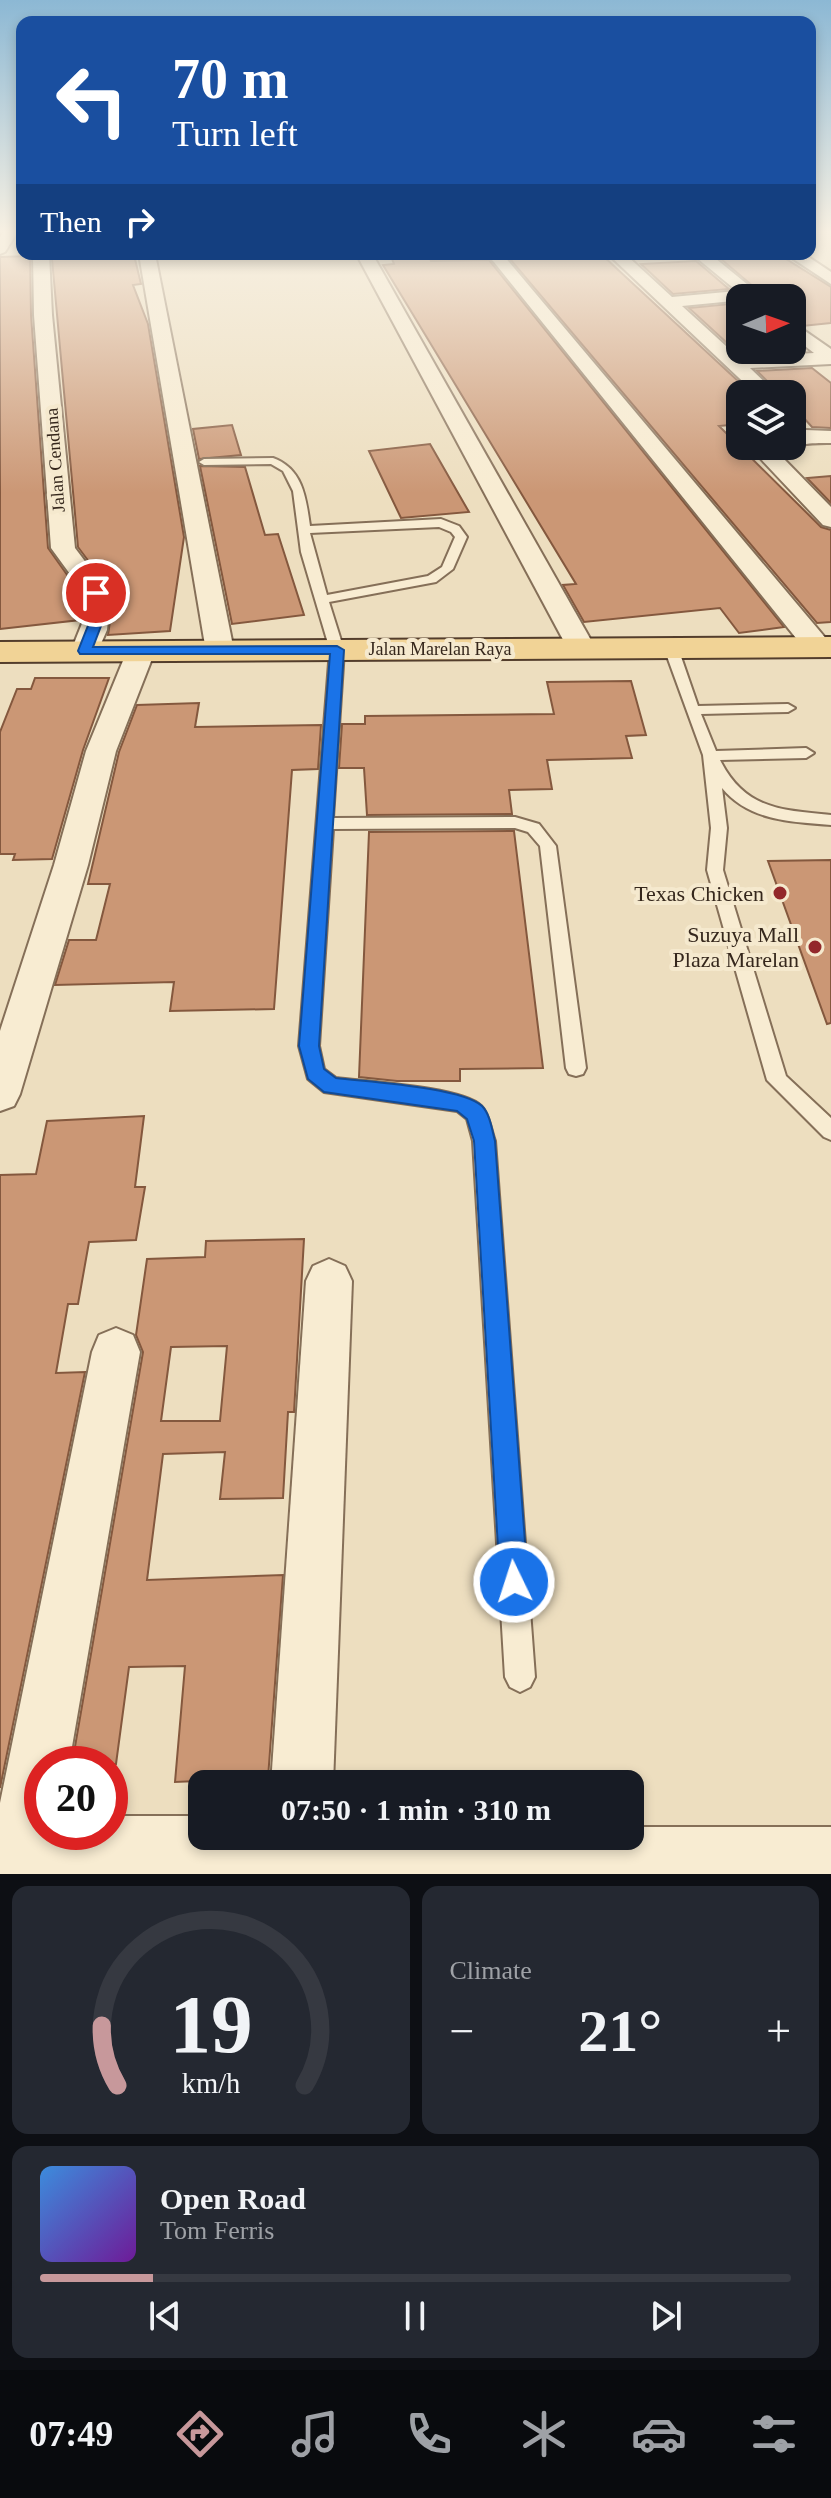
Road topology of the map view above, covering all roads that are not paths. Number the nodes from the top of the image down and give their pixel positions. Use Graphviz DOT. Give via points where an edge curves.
graph roads {
  1 [pos="43,318"];
  2 [pos="159,318"];
  3 [pos="400,318"];
  4 [pos="549,318"];
  5 [pos="684,318"];
  6 [pos="806,338"];
  7 [pos="726,356"];
  8 [pos="831,358"];
  9 [pos="806,359"];
  10 [pos="735,364"];
  11 [pos="752,380"];
  12 [pos="831,437"];
  13 [pos="806,439"];
  14 [pos="773,460"];
  15 [pos="204,462"];
  16 [pos="831,520"];
  17 [pos="304,530"];
  18 [pos="321,600"];
  19 [pos="825,647"];
  20 [pos="676,648"];
  21 [pos="582,649"];
  22 [pos="337,650"];
  23 [pos="85,651"];
  24 [pos="141,651"];
  25 [pos="220,651"];
  26 [pos="0,652"];
  27 [pos="788,708"];
  28 [pos="694,710"];
  29 [pos="806,753"];
  30 [pos="710,756"];
  31 [pos="831,820"];
  32 [pos="325,824"];
  33 [pos="576,1068"];
  34 [pos="0,1094"];
  35 [pos="831,1131"];
  36 [pos="329,1281"];
  37 [pos="116,1352"];
  38 [pos="520,1677"];
  39 [pos="303,1770"];
  40 [pos="12,1847"];
  41 [pos="320,1856"];
  42 [pos="831,1859"];
  1 -- 23 [label="street, Jalan Cendana" via="63,548 93,586 99,613"];
  2 -- 25 [label="street"];
  3 -- 21 [label="street"];
  4 -- 19 [label="street"];
  5 -- 7 [label="street"];
  6 -- 8 [label="street"];
  8 -- 9 [label="street"];
  10 -- 11 [label="street"];
  12 -- 13 [label="street"];
  14 -- 16 [label="street"];
  15 -- 17 [label="lane" via="281,463 299,491"];
  17 -- 18 [label="lane"];
  17 -- 18 [label="lane" via="441,523 461,537 447,569 432,579"];
  18 -- 22 [label="lane"];
  19 -- 20 [label="main road, Jalan Marelan Raya"];
  20 -- 21 [label="main road, Jalan Marelan Raya"];
  20 -- 28 [label="lane"];
  21 -- 22 [label="main road, Jalan Marelan Raya"];
  22 -- 25 [label="main road, Jalan Marelan Raya"];
  22 -- 32 [label="lane"];
  23 -- 24 [label="main road, Jalan Marelan Raya"];
  23 -- 26 [label="main road, Jalan Marelan Raya"];
  24 -- 25 [label="main road, Jalan Marelan Raya"];
  24 -- 34 [label="street" via="101,751"];
  27 -- 28 [label="lane"];
  28 -- 30 [label="lane"];
  29 -- 30 [label="lane"];
  30 -- 31 [label="lane" via="737,796 755,806"];
  30 -- 35 [label="lane" via="719,828 715,870 777,1080"];
  32 -- 33 [label="lane" via="498,821 538,829 548,846"];
  32 -- 38 [label="lane" via="309,1046 315,1073 331,1086 462,1103 476,1114 484,1141"];
  36 -- 39 [label="street"];
  37 -- 40 [label="street"];
  40 -- 41 [label="street"];
  41 -- 42 [label="street"];
}
